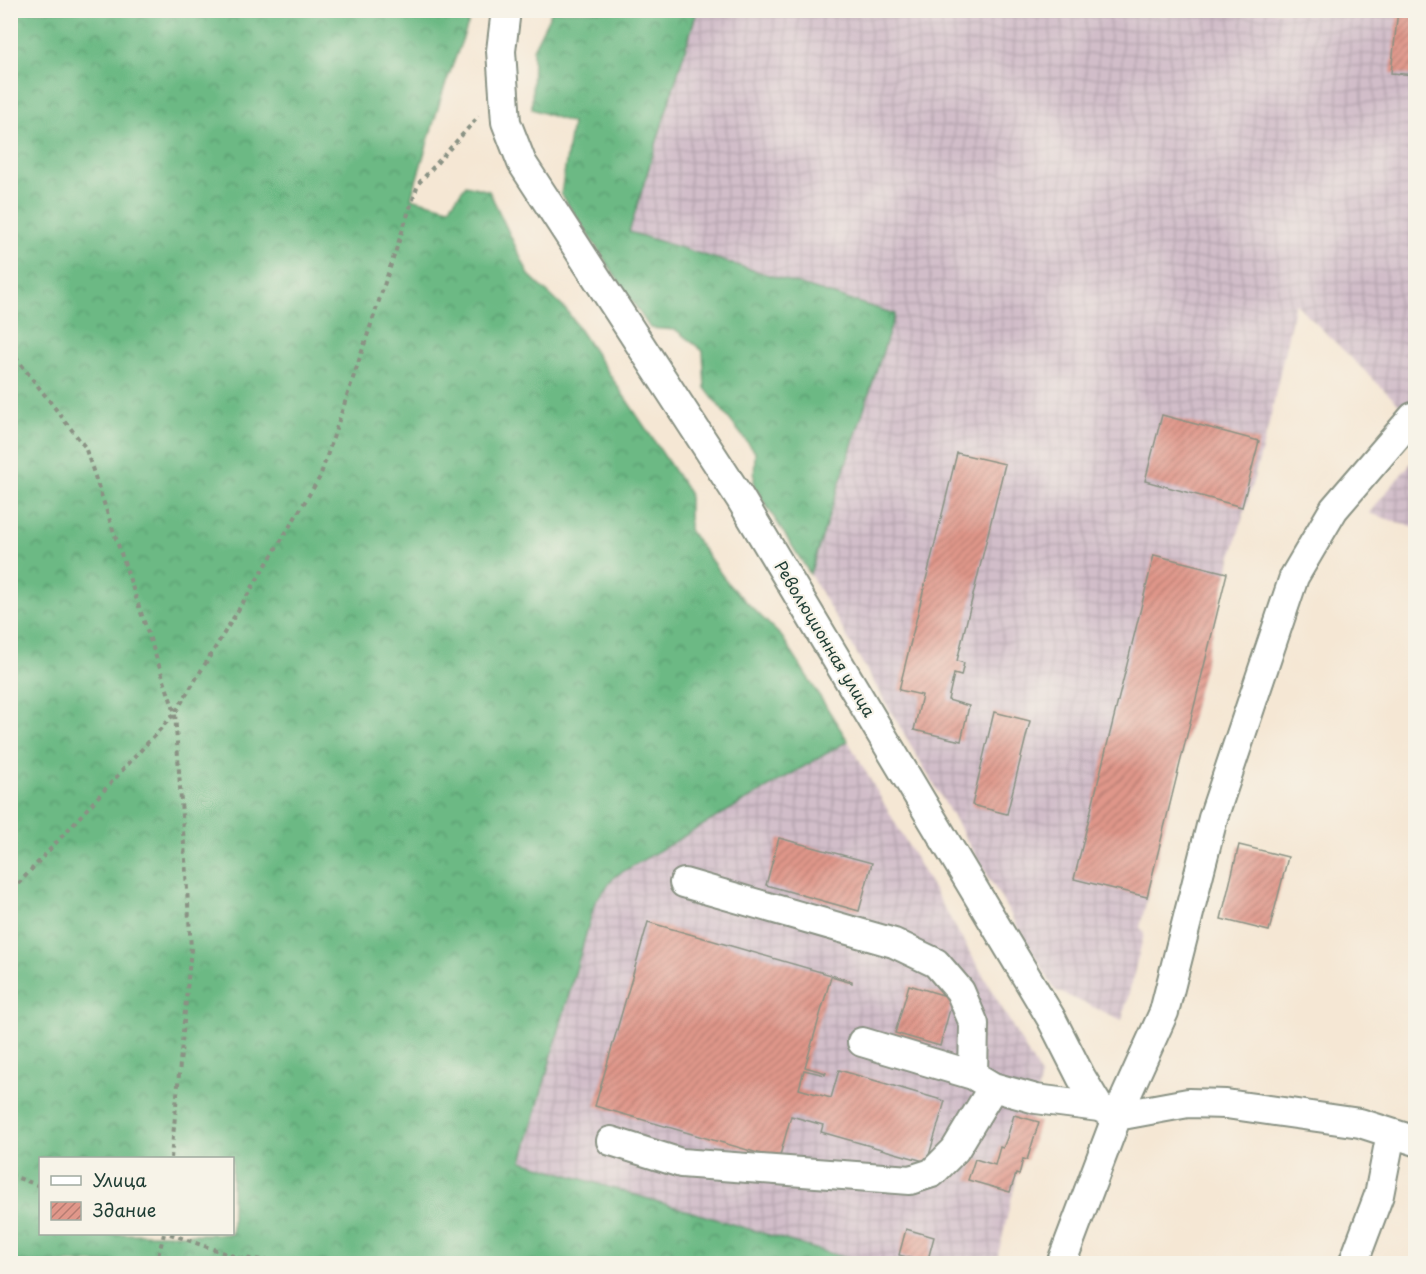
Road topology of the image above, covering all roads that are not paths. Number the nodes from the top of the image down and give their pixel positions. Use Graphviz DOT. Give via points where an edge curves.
graph roads {
  1 [pos="506,10"];
  2 [pos="1413,417"];
  3 [pos="684,883"];
  4 [pos="862,1042"];
  5 [pos="983,1081"];
  6 [pos="1108,1112"];
  7 [pos="1403,1137"];
  8 [pos="611,1140"];
  9 [pos="1061,1263"];
  10 [pos="1353,1263"];
  1 -- 6 [label="street, Революционная улица" via="501,51 506,123 522,163 740,498 1052,1018 1081,1077"];
  2 -- 6 [label="street" via="1334,509 1294,577 1214,818 1164,1012"];
  3 -- 5 [label="street" via="894,943 936,963 960,991 974,1024"];
  4 -- 5 [label="street"];
  5 -- 6 [label="street" via="1036,1099"];
  5 -- 8 [label="street" via="955,1150 932,1173 910,1180 681,1163"];
  6 -- 7 [label="street" via="1188,1103 1226,1104 1360,1123"];
  6 -- 9 [label="street"];
  7 -- 10 [label="street"];
}
